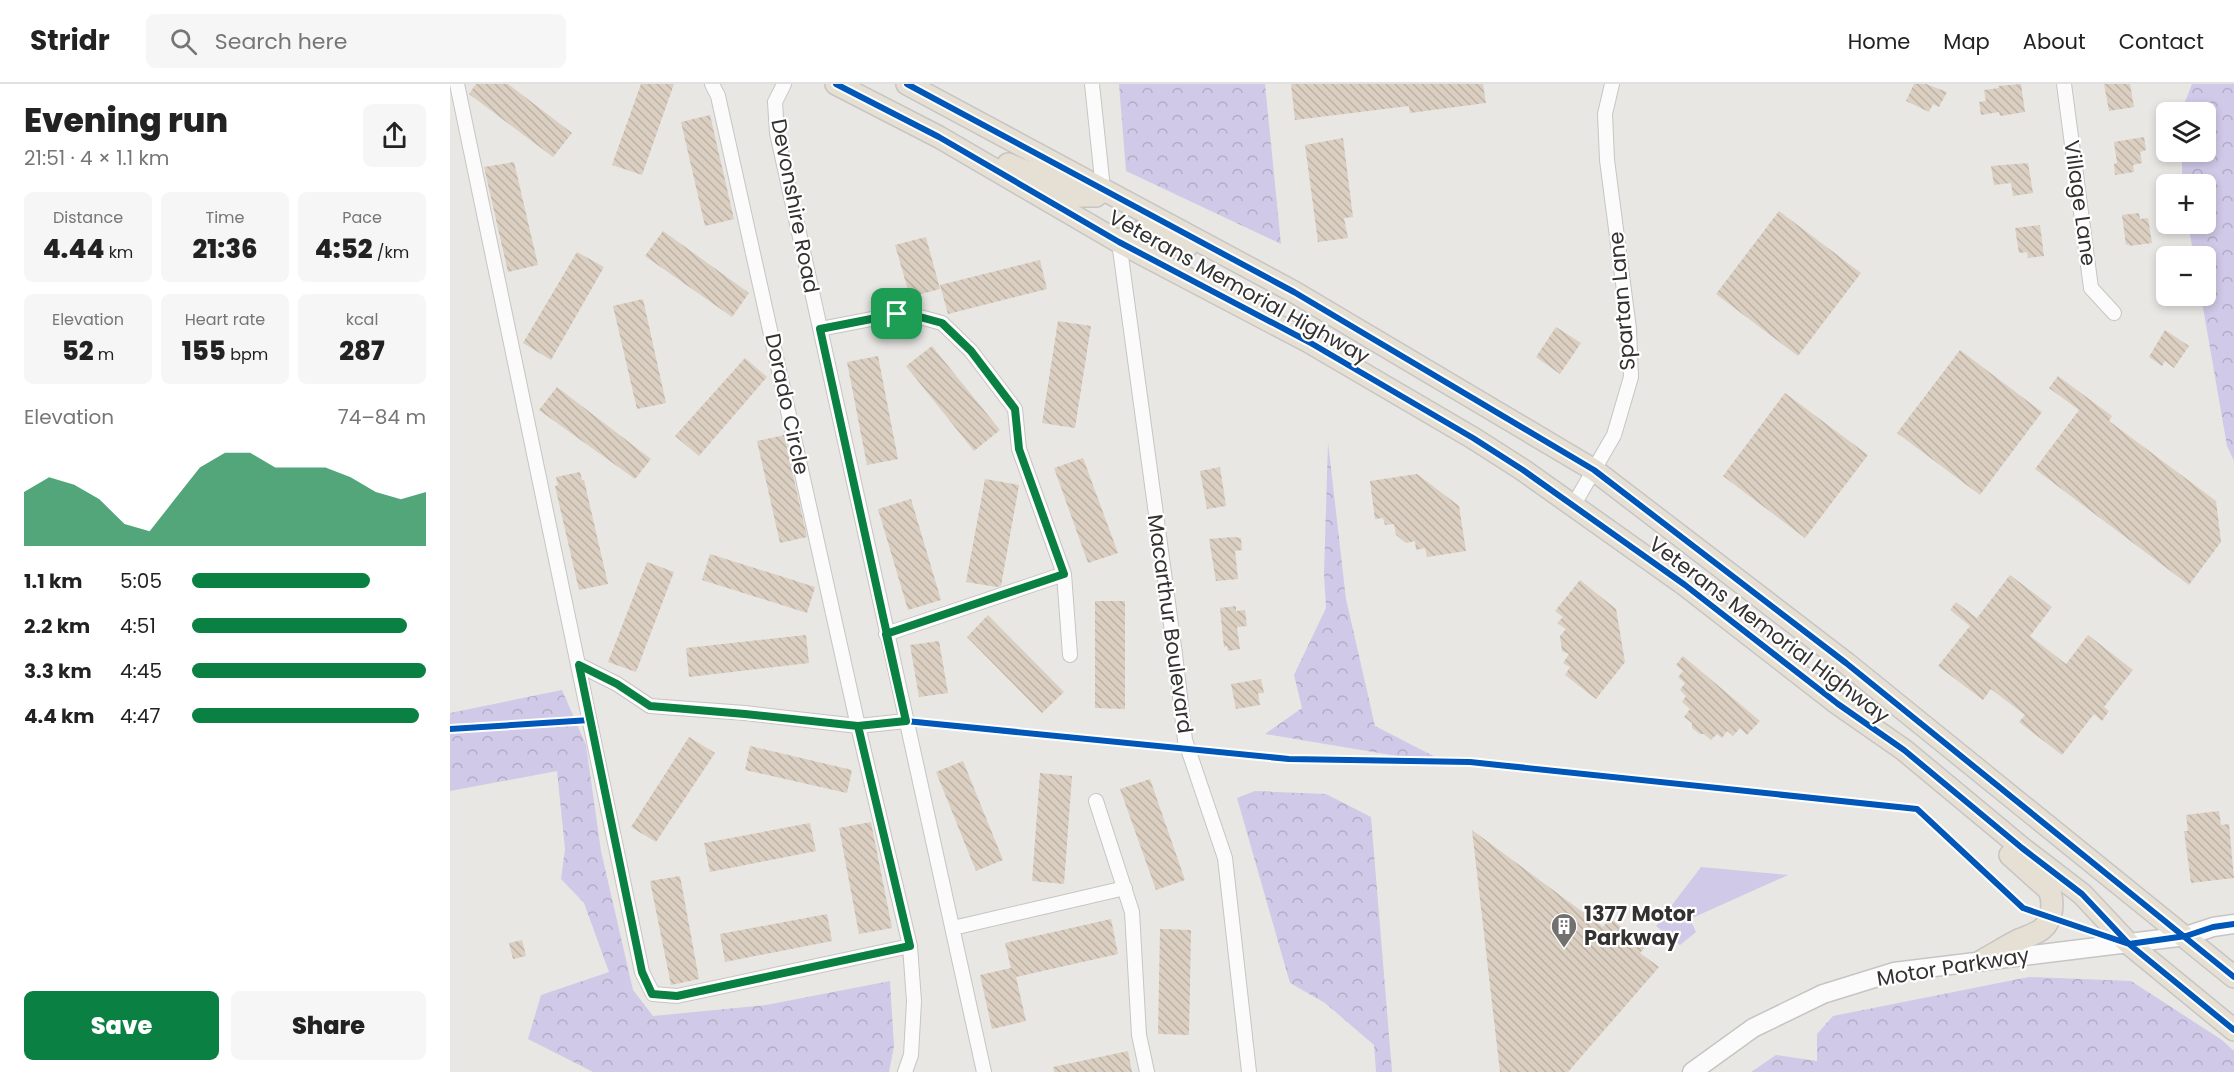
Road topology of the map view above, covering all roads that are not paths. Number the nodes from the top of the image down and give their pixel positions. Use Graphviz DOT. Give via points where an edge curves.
graph roads {
  1 [pos="457,84"];
  2 [pos="712,84"];
  3 [pos="784,84"];
  4 [pos="836,84"];
  5 [pos="906,84"];
  6 [pos="1092,84"];
  7 [pos="1612,84"];
  8 [pos="2064,84"];
  9 [pos="897,115"];
  10 [pos="1103,189"];
  11 [pos="1119,242"];
  12 [pos="1294,292"];
  13 [pos="2114,313"];
  14 [pos="820,329"];
  15 [pos="1594,470"];
  16 [pos="1573,506"];
  17 [pos="1064,574"];
  18 [pos="886,634"];
  19 [pos="1070,655"];
  20 [pos="579,665"];
  21 [pos="906,721"];
  22 [pos="858,726"];
  23 [pos="1949,788"];
  24 [pos="1096,801"];
  25 [pos="1125,888"];
  26 [pos="2234,924"];
  27 [pos="952,928"];
  28 [pos="2186,936"];
  29 [pos="2129,944"];
  30 [pos="910,946"];
  31 [pos="1983,960"];
  32 [pos="2234,977"];
  33 [pos="2234,1030"];
  34 [pos="905,1072"];
  35 [pos="984,1072"];
  36 [pos="1148,1072"];
  37 [pos="1249,1072"];
  38 [pos="1692,1072"];
  1 -- 20 [label="street"];
  2 -- 22 [label="street, Dorado Circle" via="718,96"];
  3 -- 14 [label="street, Devonshire Road" via="775,102 777,133"];
  4 -- 9 [label="highway, Veterans Memorial Highway"];
  5 -- 10 [label="highway, Veterans Memorial Highway"];
  6 -- 10 [label="street"];
  7 -- 15 [label="street, Spartan Lane" via="1605,114 1607,160 1629,329 1631,377 1614,435"];
  8 -- 13 [label="street, Village Lane" via="2091,288"];
  9 -- 10 [label="highway" via="1082,196 1096,196"];
  9 -- 11 [label="highway, Veterans Memorial Highway"];
  10 -- 12 [label="highway, Veterans Memorial Highway"];
  11 -- 12 [label="highway" via="1126,234 1146,231"];
  11 -- 16 [label="highway, Veterans Memorial Highway" via="1318,347 1473,438"];
  11 -- 37 [label="street, Macarthur Boulevard" via="1185,740 1225,858"];
  12 -- 15 [label="highway, Veterans Memorial Highway"];
  14 -- 17 [label="street" via="897,314 920,317 942,323 971,351 1015,409 1019,449"];
  14 -- 18 [label="street, Devonshire Road"];
  15 -- 16 [label="street, Spartan Lane"];
  15 -- 28 [label="highway, Veterans Memorial Highway" via="1845,663"];
  16 -- 23 [label="highway, Veterans Memorial Highway" via="1685,585"];
  17 -- 18 [label="street"];
  17 -- 19 [label="street"];
  18 -- 21 [label="street, Devonshire Road"];
  20 -- 22 [label="street" via="650,706"];
  20 -- 30 [label="street" via="642,972 652,994 677,996"];
  21 -- 22 [label="street"];
  21 -- 27 [label="street, Devonshire Road"];
  22 -- 30 [label="street, Dorado Circle"];
  23 -- 29 [label="highway, Veterans Memorial Highway" via="2082,894"];
  23 -- 31 [label="highway" via="2052,897 2051,912 2042,930"];
  24 -- 25 [label="street"];
  25 -- 27 [label="street"];
  25 -- 36 [label="street" via="1132,912 1139,1035"];
  26 -- 28 [label="main road, Motor Parkway"];
  27 -- 35 [label="street, Devonshire Road"];
  28 -- 29 [label="main road, Motor Parkway"];
  28 -- 32 [label="highway, Veterans Memorial Highway"];
  29 -- 31 [label="main road, Motor Parkway"];
  29 -- 33 [label="highway, Veterans Memorial Highway"];
  30 -- 34 [label="street, Dorado Circle" via="914,1001 911,1055"];
  31 -- 38 [label="main road, Motor Parkway" via="1893,972 1822,994 1744,1033"];
}
